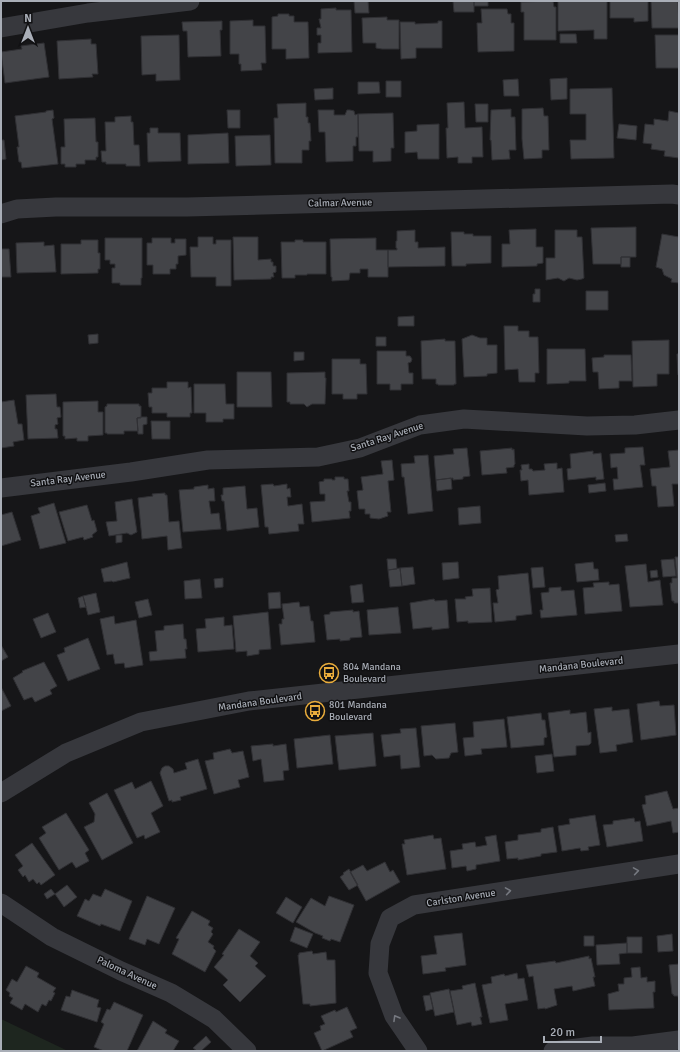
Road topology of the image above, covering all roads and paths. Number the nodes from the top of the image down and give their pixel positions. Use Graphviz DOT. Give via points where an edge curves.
graph roads {
  1 [pos="190,1"];
  2 [pos="1,28"];
  3 [pos="679,195"];
  4 [pos="1,214"];
  5 [pos="679,420"];
  6 [pos="1,488"];
  7 [pos="679,654"];
  8 [pos="1,793"];
  9 [pos="679,864"];
  10 [pos="1,903"];
  11 [pos="679,1040"];
  12 [pos="247,1051"];
  13 [pos="418,1051"];
  14 [pos="553,1051"];
  1 -- 2 [label="street" via="88,13"];
  3 -- 4 [label="street, Calmar Avenue" via="56,207 17,209"];
  5 -- 6 [label="street, Santa Ray Avenue" via="635,425 587,426 464,418 420,425 360,448 318,457 208,460"];
  7 -- 8 [label="street, Mandana Boulevard" via="250,701 141,722 66,753"];
  13 -- 9 [label="street, Carlston Avenue, one-way" via="394,1016 378,973 380,944 390,918 414,905"];
  10 -- 12 [label="street, Paloma Avenue" via="52,936 171,993 214,1019"];
  11 -- 14 [label="street"];
}
